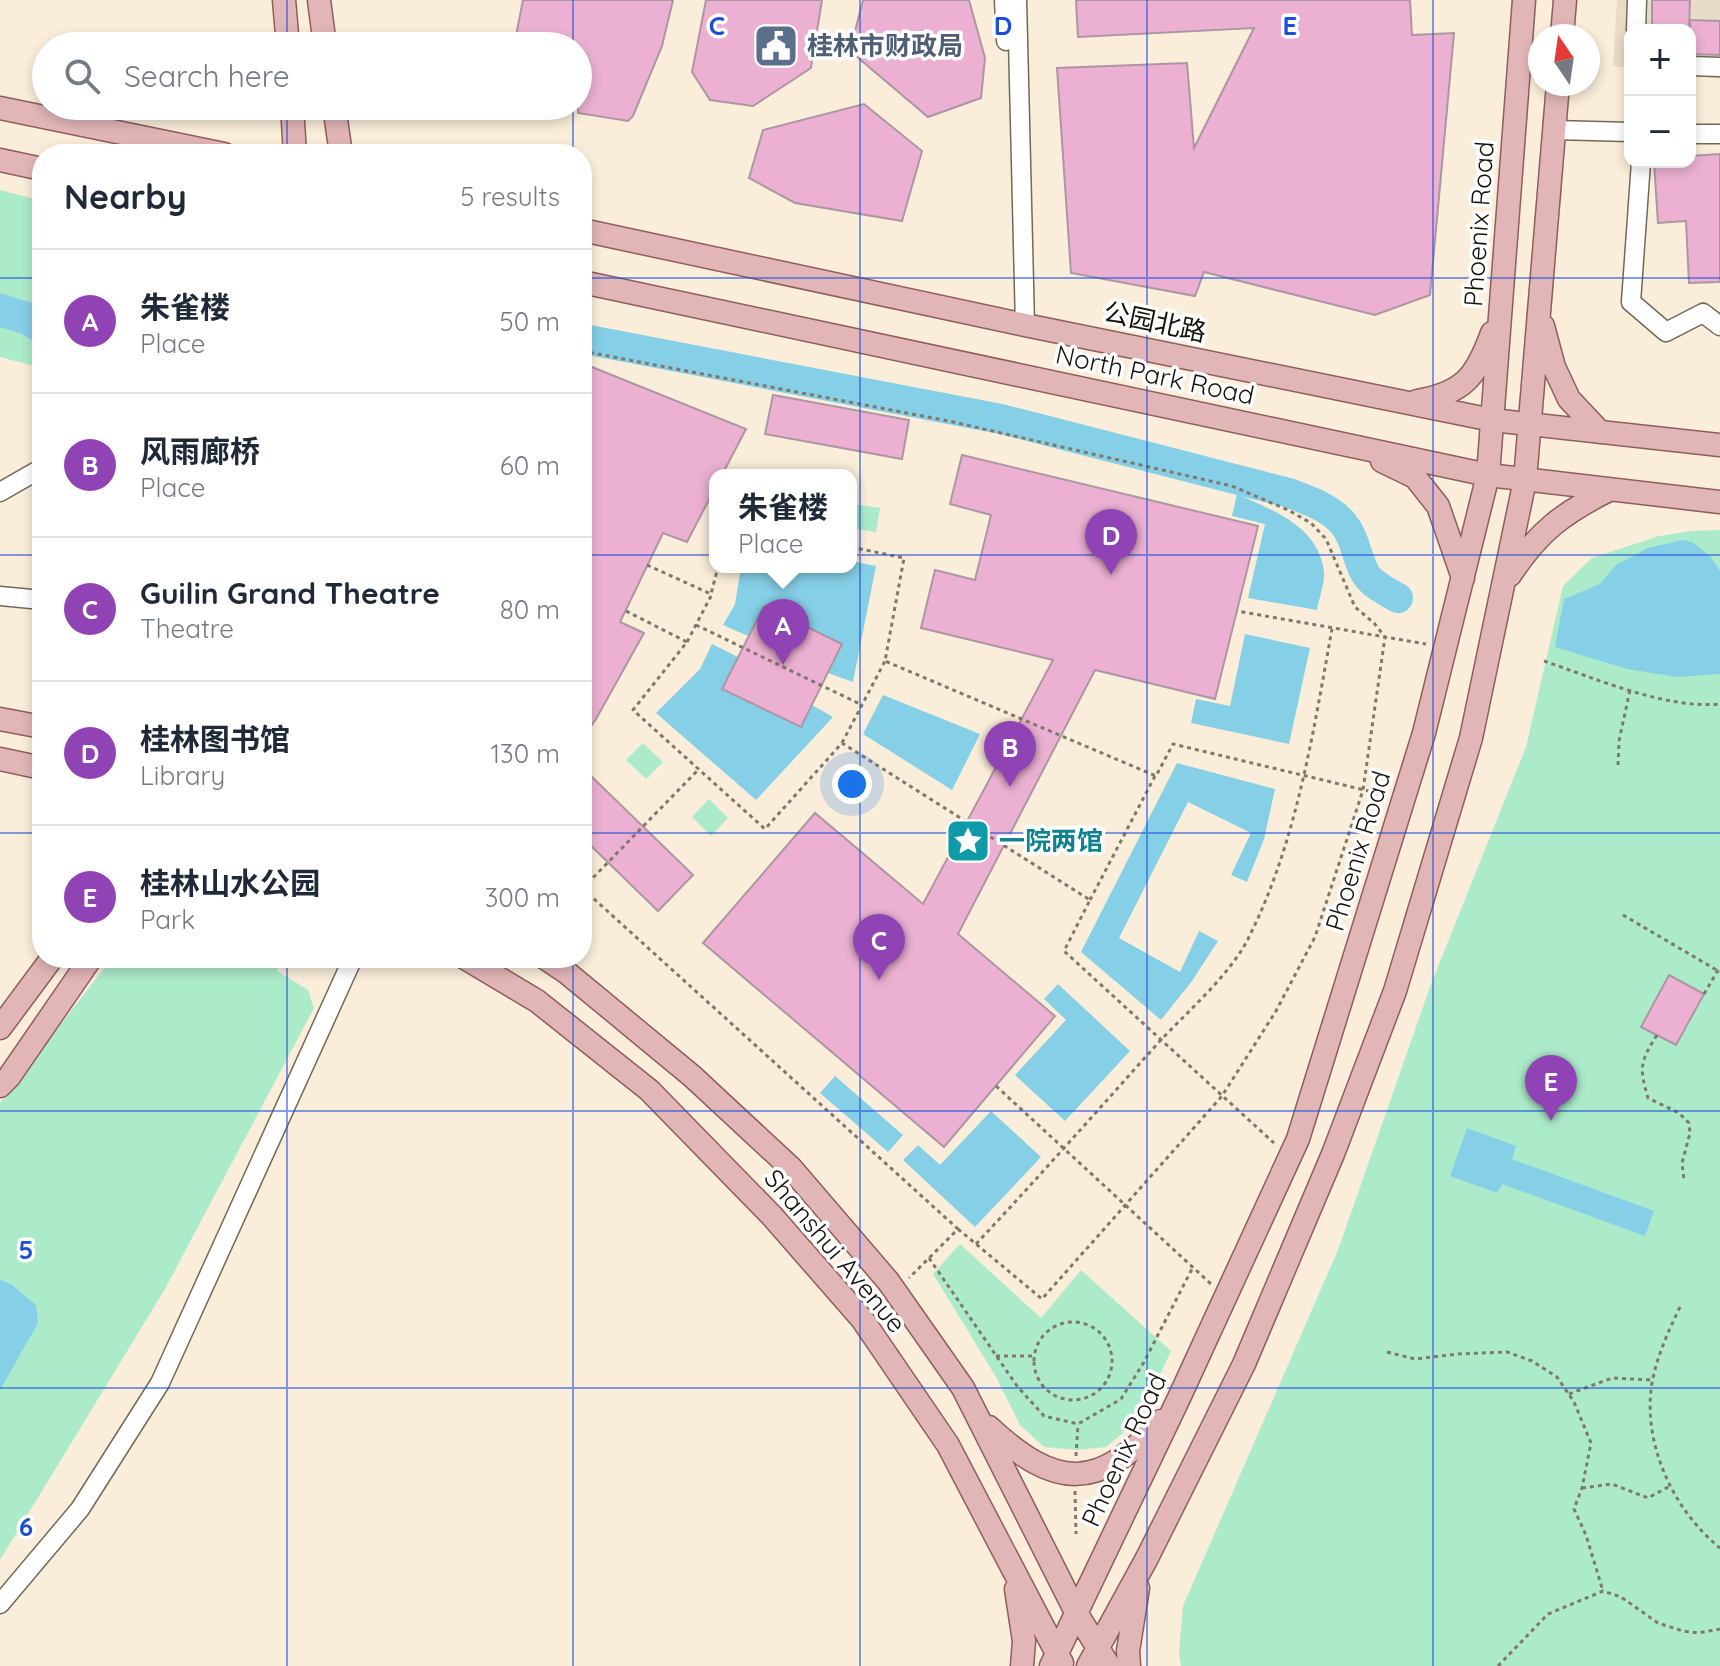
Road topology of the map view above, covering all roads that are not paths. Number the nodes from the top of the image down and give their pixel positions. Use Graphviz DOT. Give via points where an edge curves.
graph roads {
  1 [pos="284,0"];
  2 [pos="319,0"];
  3 [pos="1004,0"];
  4 [pos="1017,0"];
  5 [pos="1524,0"];
  6 [pos="1565,0"];
  7 [pos="1637,0"];
  8 [pos="1563,24"];
  9 [pos="1636,24"];
  10 [pos="287,32"];
  11 [pos="323,32"];
  12 [pos="1696,66"];
  13 [pos="1720,67"];
  14 [pos="1557,96"];
  15 [pos="0,108"];
  16 [pos="32,115"];
  17 [pos="58,120"];
  18 [pos="293,120"];
  19 [pos="336,120"];
  20 [pos="1554,130"];
  21 [pos="1624,132"];
  22 [pos="1696,134"];
  23 [pos="1720,134"];
  24 [pos="175,144"];
  25 [pos="294,144"];
  26 [pos="340,144"];
  27 [pos="0,160"];
  28 [pos="32,167"];
  29 [pos="1641,168"];
  30 [pos="592,232"];
  31 [pos="592,284"];
  32 [pos="1500,310"];
  33 [pos="1539,313"];
  34 [pos="1020,324"];
  35 [pos="1720,326"];
  36 [pos="1409,403"];
  37 [pos="1492,420"];
  38 [pos="1530,425"];
  39 [pos="1600,432"];
  40 [pos="1348,445"];
  41 [pos="1720,445"];
  42 [pos="32,474"];
  43 [pos="1488,475"];
  44 [pos="1525,480"];
  45 [pos="1610,490"];
  46 [pos="0,492"];
  47 [pos="1720,502"];
  48 [pos="1463,578"];
  49 [pos="1503,586"];
  50 [pos="0,596"];
  51 [pos="32,599"];
  52 [pos="0,719"];
  53 [pos="32,725"];
  54 [pos="0,759"];
  55 [pos="32,766"];
  56 [pos="45,968"];
  57 [pos="84,968"];
  58 [pos="348,968"];
  59 [pos="482,968"];
  60 [pos="560,968"];
  61 [pos="0,1028"];
  62 [pos="0,1086"];
  63 [pos="1179,1398"];
  64 [pos="978,1416"];
  65 [pos="999,1543"];
  66 [pos="1147,1558"];
  67 [pos="0,1604"];
  68 [pos="1077,1614"];
  69 [pos="1093,1656"];
  70 [pos="1057,1662"];
  71 [pos="1022,1666"];
  72 [pos="1109,1666"];
  73 [pos="1129,1666"];
  1 -- 10 [label="main road"];
  2 -- 11 [label="main road"];
  3 -- 34 [label="street"];
  4 -- 34 [label="street"];
  5 -- 32 [label="main road, Phoenix Road"];
  6 -- 8 [label="main road"];
  7 -- 9 [label="street"];
  12 -- 13 [label="street"];
  14 -- 20 [label="main road"];
  15 -- 16 [label="main road"];
  17 -- 24 [label="main road"];
  18 -- 25 [label="main road"];
  19 -- 26 [label="main road"];
  20 -- 21 [label="street"];
  20 -- 33 [label="main road"];
  22 -- 23 [label="street"];
  27 -- 28 [label="main road"];
  29 -- 35 [label="street" via="1631,302 1666,332 1703,313"];
  30 -- 34 [label="main road, 公园北路"];
  31 -- 40 [label="main road, North Park Road"];
  32 -- 36 [label="main road" via="1470,380 1439,397"];
  32 -- 37 [label="main road, Phoenix Road"];
  33 -- 38 [label="main road"];
  33 -- 39 [label="main road" via="1569,399"];
  34 -- 36 [label="main road, 公园北路"];
  36 -- 37 [label="main road, 公园北路"];
  37 -- 38 [label="main road, 公园北路"];
  37 -- 43 [label="main road, Phoenix Road"];
  38 -- 39 [label="main road, 公园北路"];
  38 -- 44 [label="main road"];
  39 -- 41 [label="main road, 公园北路"];
  40 -- 43 [label="main road, North Park Road"];
  40 -- 48 [label="main road" via="1415,477 1438,506"];
  42 -- 46 [label="street"];
  43 -- 44 [label="main road, North Park Road"];
  43 -- 48 [label="main road, Phoenix Road"];
  44 -- 45 [label="main road, North Park Road"];
  44 -- 49 [label="main road"];
  45 -- 47 [label="main road, North Park Road"];
  45 -- 49 [label="main road" via="1553,522"];
  48 -- 63 [label="main road, Phoenix Road" via="1404,800 1298,1139"];
  49 -- 66 [label="main road" via="1471,738 1395,991 1244,1364"];
  50 -- 51 [label="street"];
  52 -- 53 [label="main road"];
  54 -- 55 [label="main road"];
  56 -- 61 [label="main road"];
  57 -- 62 [label="main road"];
  58 -- 67 [label="street" via="160,1383 80,1509"];
  59 -- 65 [label="main road, Shanshui Avenue" via="537,1001 649,1090 772,1216 862,1319 948,1445"];
  60 -- 64 [label="main road, Shanshui Avenue" via="692,1076 791,1168 896,1292"];
  63 -- 64 [label="main road" via="1135,1449 1103,1469 1068,1476 1030,1462"];
  63 -- 68 [label="main road, Phoenix Road"];
  64 -- 68 [label="main road, Shanshui Avenue"];
  65 -- 70 [label="main road, Shanshui Avenue"];
  65 -- 71 [label="main road" via="1016,1588"];
  66 -- 69 [label="main road"];
  66 -- 73 [label="main road" via="1134,1601"];
  68 -- 69 [label="main road, Shanshui Avenue"];
  68 -- 70 [label="main road, Phoenix Road"];
  69 -- 72 [label="main road, Shanshui Avenue"];
}
